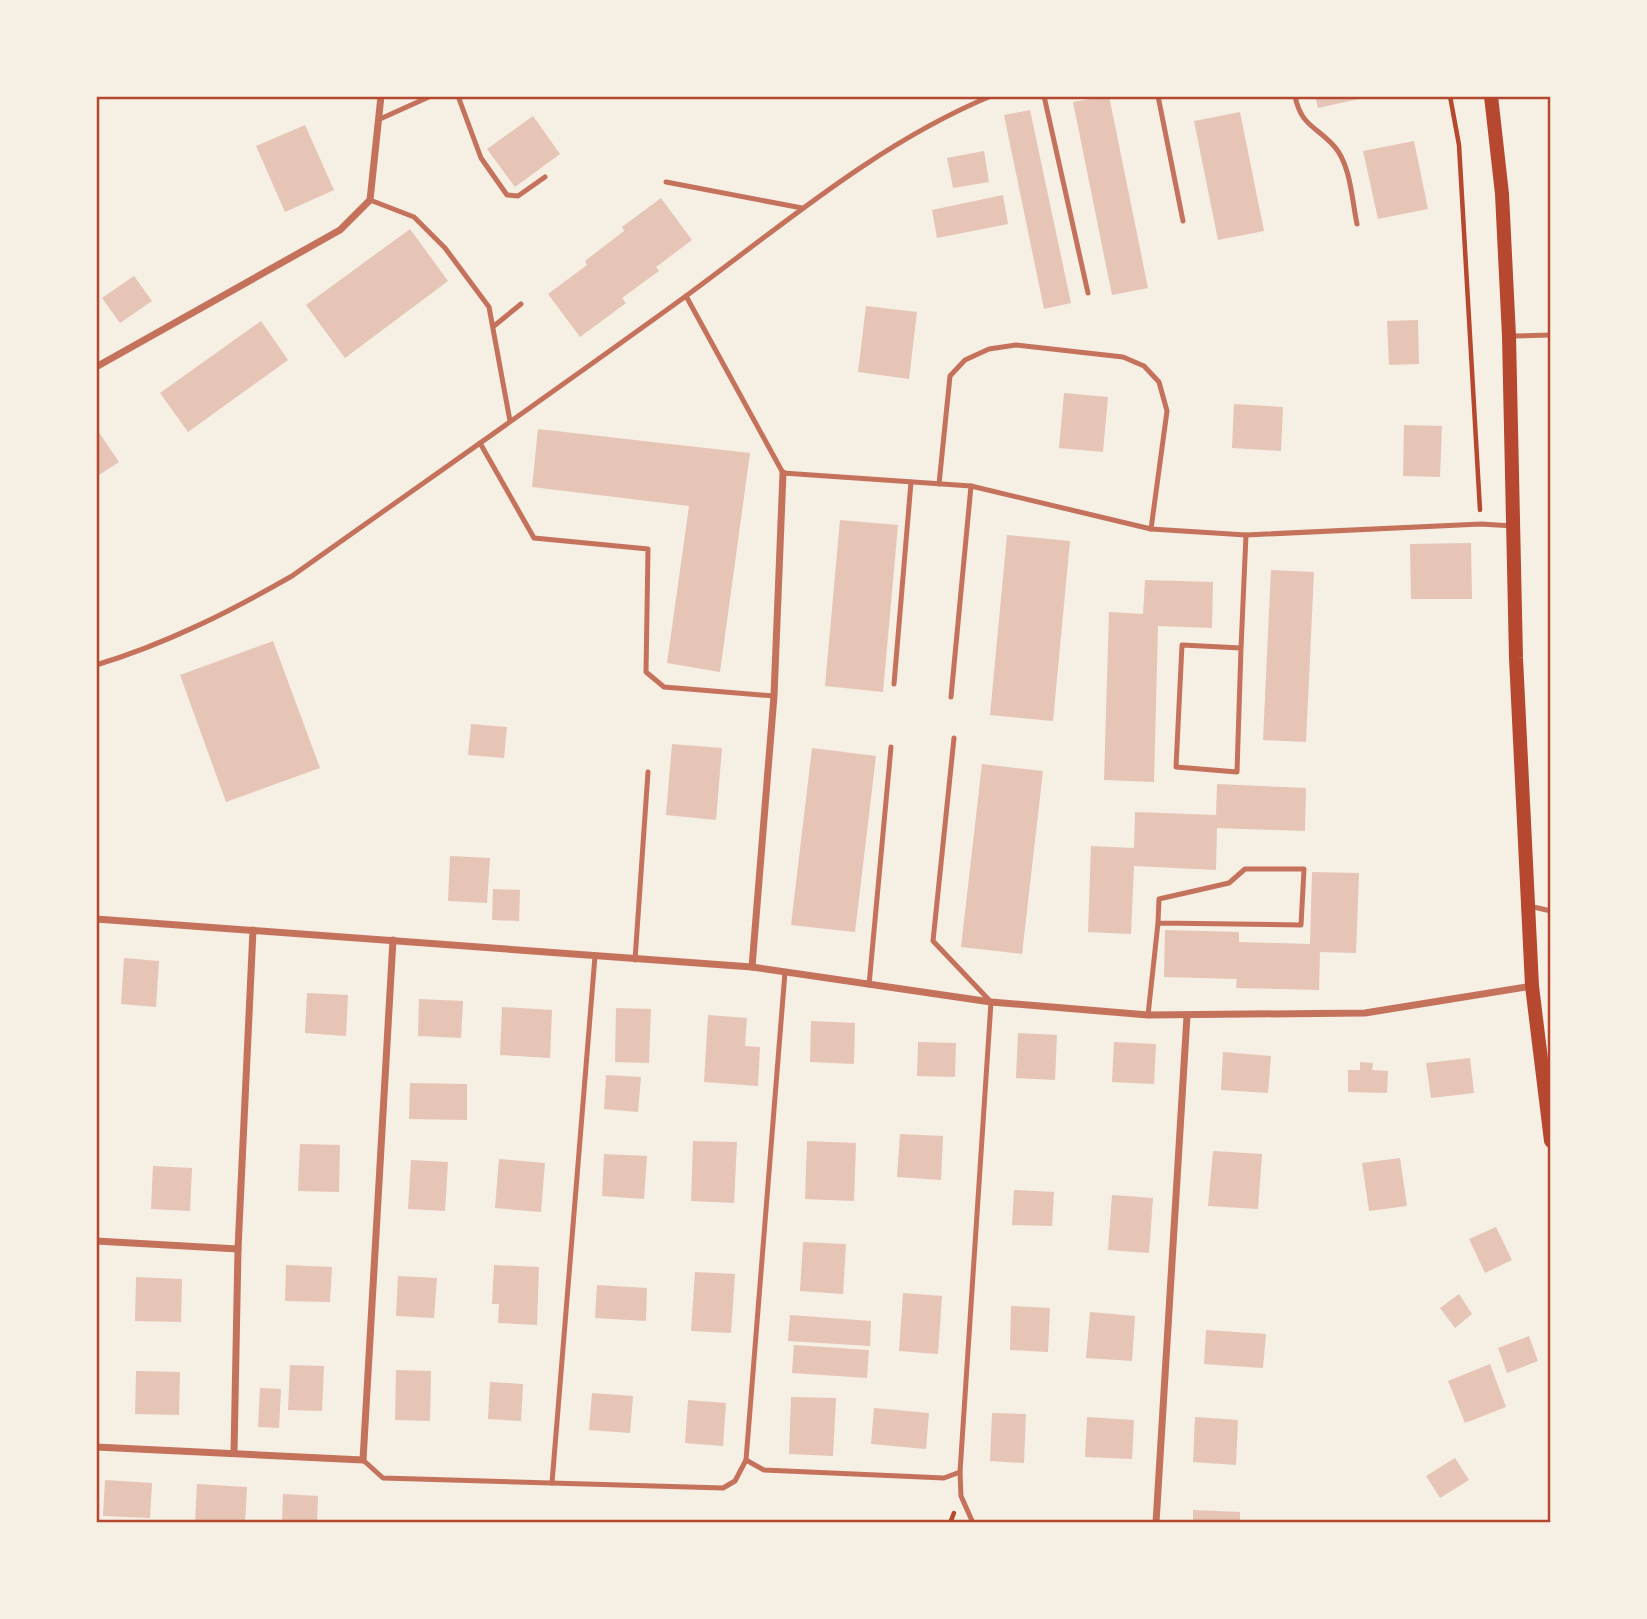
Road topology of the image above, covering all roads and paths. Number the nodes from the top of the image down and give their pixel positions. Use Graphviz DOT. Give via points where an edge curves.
graph roads {
  1 [pos="381,96"];
  2 [pos="431,96"];
  3 [pos="458,96"];
  4 [pos="991,96"];
  5 [pos="1044,96"];
  6 [pos="1158,96"];
  7 [pos="1295,96"];
  8 [pos="1450,96"];
  9 [pos="1491,96"];
  10 [pos="380,119"];
  11 [pos="545,177"];
  12 [pos="666,182"];
  13 [pos="370,200"];
  14 [pos="802,208"];
  15 [pos="1183,222"];
  16 [pos="1357,224"];
  17 [pos="1088,293"];
  18 [pos="686,296"];
  19 [pos="521,304"];
  20 [pos="494,326"];
  21 [pos="1551,335"];
  22 [pos="1509,336"];
  23 [pos="97,366"];
  24 [pos="510,421"];
  25 [pos="480,443"];
  26 [pos="783,473"];
  27 [pos="911,482"];
  28 [pos="939,484"];
  29 [pos="971,486"];
  30 [pos="1481,524"];
  31 [pos="1513,527"];
  32 [pos="1151,529"];
  33 [pos="1246,535"];
  34 [pos="1241,648"];
  35 [pos="96,665"];
  36 [pos="894,684"];
  37 [pos="774,696"];
  38 [pos="951,697"];
  39 [pos="954,738"];
  40 [pos="891,747"];
  41 [pos="648,772"];
  42 [pos="1529,906"];
  43 [pos="1551,911"];
  44 [pos="96,919"];
  45 [pos="1158,923"];
  46 [pos="253,930"];
  47 [pos="393,940"];
  48 [pos="595,956"];
  49 [pos="635,960"];
  50 [pos="752,967"];
  51 [pos="785,972"];
  52 [pos="869,985"];
  53 [pos="1532,986"];
  54 [pos="990,1002"];
  55 [pos="1148,1015"];
  56 [pos="1187,1016"];
  57 [pos="1548,1124"];
  58 [pos="1551,1141"];
  59 [pos="96,1241"];
  60 [pos="238,1250"];
  61 [pos="96,1447"];
  62 [pos="234,1454"];
  63 [pos="363,1460"];
  64 [pos="746,1460"];
  65 [pos="960,1472"];
  66 [pos="552,1483"];
  67 [pos="973,1523"];
  68 [pos="1156,1523"];
  1 -- 10 [label="street"];
  2 -- 10 [label="lane"];
  3 -- 11 [label="lane" via="481,158 507,195 518,196"];
  4 -- 14 [label="lane" via="914,133"];
  5 -- 17 [label="lane"];
  6 -- 15 [label="lane"];
  7 -- 16 [label="lane" via="1299,114 1343,160"];
  8 -- 30 [label="path" via="1459,145"];
  9 -- 22 [label="main road" via="1502,194"];
  10 -- 13 [label="street"];
  12 -- 14 [label="lane"];
  13 -- 20 [label="lane" via="414,217 445,248 489,307"];
  13 -- 23 [label="street" via="340,230"];
  14 -- 18 [label="lane"];
  18 -- 24 [label="lane"];
  18 -- 26 [label="lane"];
  19 -- 20 [label="lane"];
  20 -- 24 [label="lane"];
  21 -- 22 [label="lane"];
  22 -- 31 [label="main road"];
  24 -- 25 [label="lane"];
  25 -- 35 [label="lane" via="292,576 226,614"];
  25 -- 37 [label="lane" via="534,538 648,549 646,672 664,687"];
  26 -- 27 [label="lane"];
  26 -- 37 [label="street"];
  27 -- 28 [label="lane"];
  27 -- 36 [label="lane"];
  28 -- 29 [label="lane"];
  28 -- 32 [label="lane" via="950,376 965,360 989,349 1016,345 1123,357 1144,366 1159,382 1167,411"];
  29 -- 32 [label="lane"];
  29 -- 38 [label="lane"];
  30 -- 31 [label="lane"];
  30 -- 33 [label="lane"];
  31 -- 42 [label="main road"];
  32 -- 33 [label="lane"];
  33 -- 34 [label="lane"];
  34 -- 34 [label="lane" via="1182,645 1176,768 1237,772"];
  37 -- 50 [label="street"];
  39 -- 54 [label="lane" via="933,941"];
  40 -- 52 [label="lane"];
  41 -- 49 [label="lane"];
  42 -- 43 [label="lane"];
  42 -- 53 [label="main road"];
  44 -- 46 [label="street"];
  45 -- 45 [label="lane" via="1301,925 1304,869 1245,869 1229,883 1159,899"];
  45 -- 55 [label="lane"];
  46 -- 47 [label="street"];
  46 -- 60 [label="street"];
  47 -- 48 [label="street"];
  47 -- 63 [label="street"];
  48 -- 49 [label="street"];
  48 -- 66 [label="lane"];
  49 -- 50 [label="street"];
  50 -- 51 [label="street"];
  51 -- 52 [label="street"];
  51 -- 64 [label="lane"];
  52 -- 54 [label="street"];
  53 -- 56 [label="street" via="1365,1013"];
  53 -- 57 [label="main road"];
  54 -- 55 [label="street"];
  54 -- 65 [label="lane"];
  55 -- 56 [label="street"];
  56 -- 68 [label="street"];
  57 -- 58 [label="main road"];
  59 -- 60 [label="street"];
  60 -- 62 [label="street"];
  61 -- 62 [label="street"];
  62 -- 63 [label="street"];
  63 -- 66 [label="lane" via="383,1478"];
  64 -- 65 [label="lane" via="764,1470 944,1478"];
  64 -- 66 [label="lane" via="735,1481 723,1488"];
  65 -- 67 [label="lane" via="961,1496"];
}
